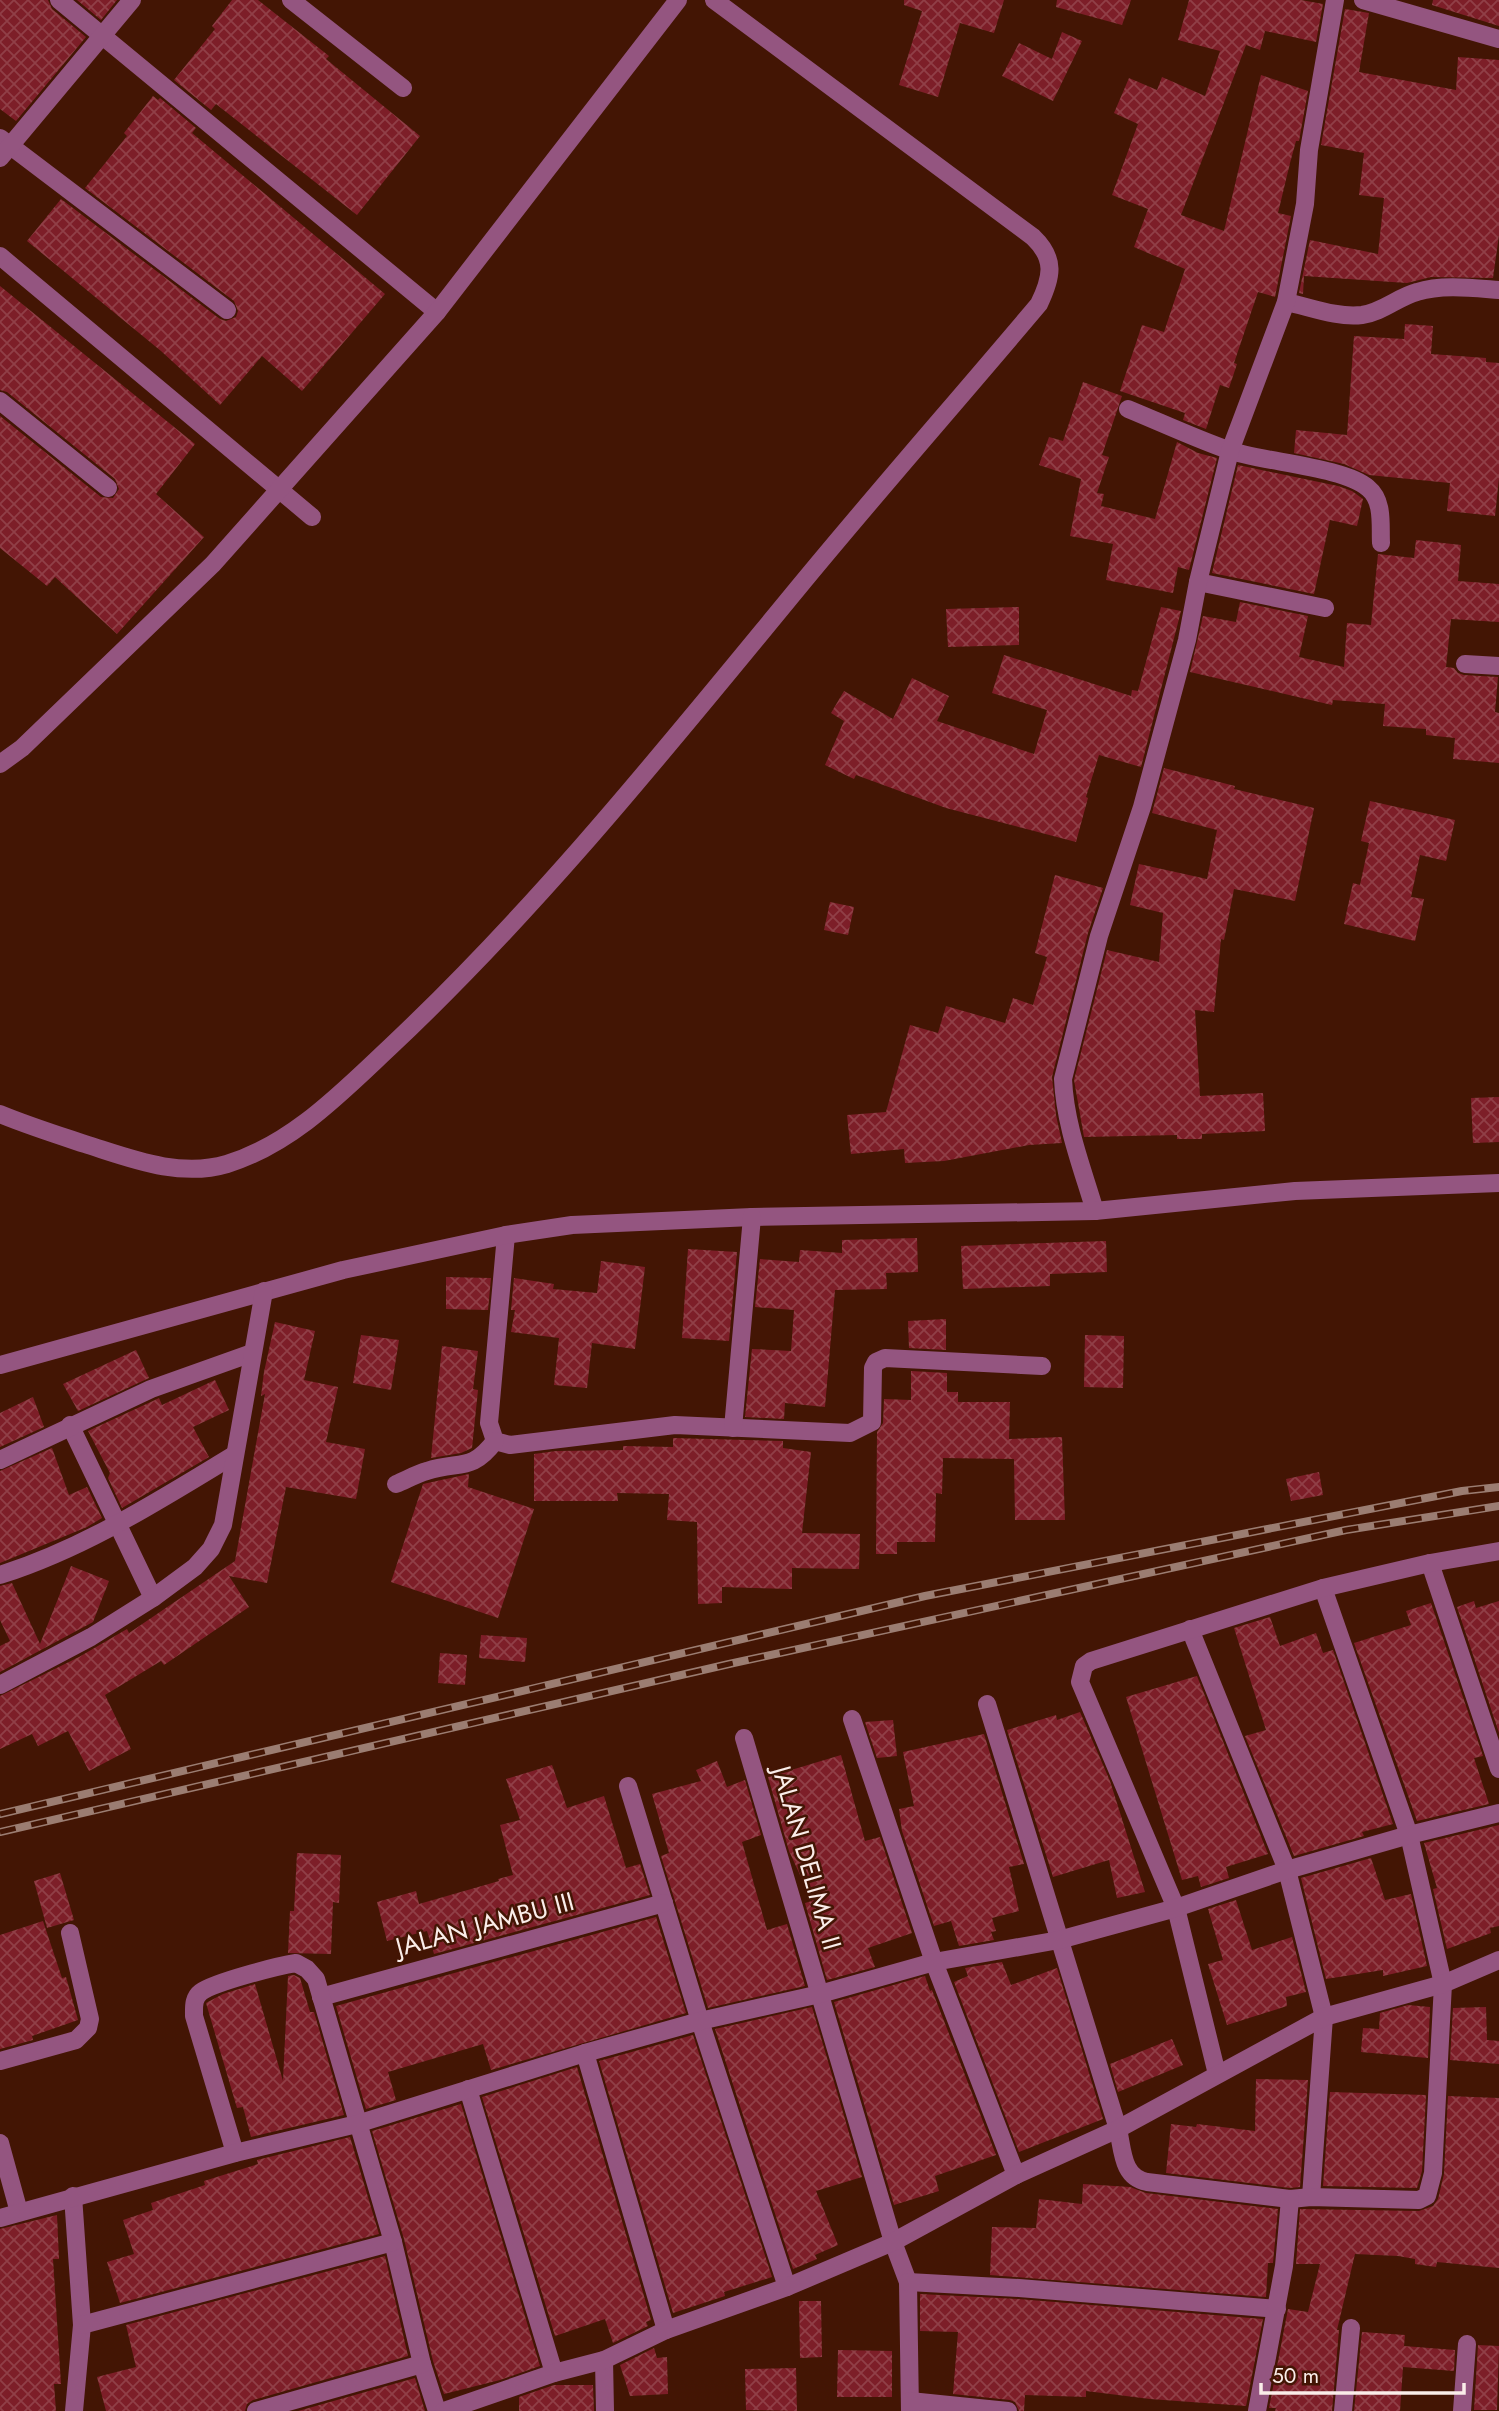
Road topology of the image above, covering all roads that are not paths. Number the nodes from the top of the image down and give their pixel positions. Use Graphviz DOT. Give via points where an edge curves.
graph roads {
  1 [pos="59,0"];
  2 [pos="132,0"];
  3 [pos="290,0"];
  4 [pos="678,0"];
  5 [pos="714,0"];
  6 [pos="1335,0"];
  7 [pos="1363,0"];
  8 [pos="102,37"];
  9 [pos="1499,40"];
  10 [pos="403,88"];
  11 [pos="3,148"];
  12 [pos="0,256"];
  13 [pos="1499,290"];
  14 [pos="1286,302"];
  15 [pos="227,310"];
  16 [pos="437,312"];
  17 [pos="0,401"];
  18 [pos="1128,409"];
  19 [pos="1230,451"];
  20 [pos="108,488"];
  21 [pos="279,490"];
  22 [pos="312,517"];
  23 [pos="1381,544"];
  24 [pos="1198,582"];
  25 [pos="1325,608"];
  26 [pos="1465,664"];
  27 [pos="1499,666"];
  28 [pos="0,764"];
  29 [pos="0,1114"];
  30 [pos="1499,1183"];
  31 [pos="1095,1211"];
  32 [pos="752,1217"];
  33 [pos="506,1235"];
  34 [pos="264,1292"];
  35 [pos="252,1353"];
  36 [pos="0,1366"];
  37 [pos="1042,1366"];
  38 [pos="70,1425"];
  39 [pos="733,1428"];
  40 [pos="495,1441"];
  41 [pos="234,1455"];
  42 [pos="0,1460"];
  43 [pos="396,1485"];
  44 [pos="117,1526"];
  45 [pos="1499,1551"];
  46 [pos="1430,1563"];
  47 [pos="0,1575"];
  48 [pos="1323,1588"];
  49 [pos="153,1598"];
  50 [pos="1190,1629"];
  51 [pos="0,1685"];
  52 [pos="987,1704"];
  53 [pos="852,1719"];
  54 [pos="744,1738"];
  55 [pos="1499,1769"];
  56 [pos="628,1786"];
  57 [pos="1499,1813"];
  58 [pos="1409,1835"];
  59 [pos="1287,1870"];
  60 [pos="664,1903"];
  61 [pos="1176,1908"];
  62 [pos="70,1933"];
  63 [pos="1059,1940"];
  64 [pos="1499,1960"];
  65 [pos="934,1962"];
  66 [pos="1443,1984"];
  67 [pos="820,1994"];
  68 [pos="321,1997"];
  69 [pos="1324,2017"];
  70 [pos="700,2021"];
  71 [pos="585,2053"];
  72 [pos="0,2061"];
  73 [pos="1217,2074"];
  74 [pos="468,2089"];
  75 [pos="357,2124"];
  76 [pos="1118,2129"];
  77 [pos="0,2143"];
  78 [pos="235,2153"];
  79 [pos="1016,2175"];
  80 [pos="73,2196"];
  81 [pos="1311,2197"];
  82 [pos="1290,2199"];
  83 [pos="19,2213"];
  84 [pos="0,2218"];
  85 [pos="393,2242"];
  86 [pos="893,2242"];
  87 [pos="908,2282"];
  88 [pos="787,2287"];
  89 [pos="1276,2309"];
  90 [pos="82,2325"];
  91 [pos="1351,2328"];
  92 [pos="666,2330"];
  93 [pos="1467,2344"];
  94 [pos="604,2360"];
  95 [pos="422,2364"];
  96 [pos="554,2373"];
  97 [pos="910,2406"];
  98 [pos="74,2411"];
  99 [pos="256,2411"];
  100 [pos="437,2411"];
  101 [pos="444,2411"];
  102 [pos="604,2411"];
  103 [pos="1008,2411"];
  104 [pos="1257,2411"];
  105 [pos="1343,2411"];
  106 [pos="1462,2411"];
  1 -- 8 [label="street"];
  2 -- 8 [label="street"];
  3 -- 10 [label="street"];
  4 -- 16 [label="street"];
  5 -- 29 [label="street" via="1033,237 1044,248 1051,269 1039,304 633,789 514,922 418,1020 305,1123 257,1152 226,1164 192,1169 153,1165"];
  6 -- 14 [label="street"];
  7 -- 9 [label="street"];
  8 -- 11 [label="street"];
  8 -- 16 [label="street"];
  11 -- 15 [label="street"];
  12 -- 21 [label="street"];
  13 -- 14 [label="street" via="1416,292 1364,315"];
  14 -- 19 [label="street"];
  16 -- 21 [label="street"];
  17 -- 20 [label="street"];
  18 -- 19 [label="street"];
  19 -- 23 [label="street" via="1362,483 1378,500"];
  19 -- 24 [label="street"];
  21 -- 22 [label="street"];
  21 -- 28 [label="street" via="214,564"];
  24 -- 25 [label="street"];
  24 -- 31 [label="street" via="1142,807 1099,936 1063,1079 1070,1130"];
  26 -- 27 [label="street"];
  30 -- 31 [label="street" via="1295,1191"];
  31 -- 32 [label="street"];
  32 -- 33 [label="street" via="572,1225"];
  32 -- 39 [label="street"];
  33 -- 34 [label="street"];
  33 -- 40 [label="street" via="489,1423"];
  34 -- 35 [label="street"];
  34 -- 36 [label="street"];
  35 -- 38 [label="street" via="151,1389"];
  35 -- 41 [label="street"];
  37 -- 39 [label="street" via="885,1358 873,1368 872,1422 865,1427 850,1433"];
  38 -- 42 [label="street"];
  38 -- 44 [label="street"];
  39 -- 40 [label="street" via="676,1425 510,1445"];
  40 -- 43 [label="street" via="484,1456 471,1463 428,1470"];
  41 -- 44 [label="street"];
  41 -- 49 [label="street" via="223,1525 216,1541 195,1567"];
  44 -- 47 [label="street"];
  44 -- 49 [label="street"];
  45 -- 46 [label="street"];
  46 -- 48 [label="street"];
  46 -- 55 [label="street"];
  48 -- 50 [label="street"];
  48 -- 58 [label="street"];
  49 -- 51 [label="street"];
  50 -- 59 [label="street"];
  50 -- 61 [label="street" via="1091,1661 1084,1666 1080,1682"];
  52 -- 63 [label="street"];
  53 -- 65 [label="street"];
  54 -- 67 [label="street, JALAN DELIMA II"];
  56 -- 60 [label="street"];
  57 -- 58 [label="street"];
  58 -- 59 [label="street"];
  58 -- 66 [label="street"];
  59 -- 61 [label="street"];
  59 -- 69 [label="street"];
  60 -- 68 [label="street, JALAN JAMBU III"];
  60 -- 70 [label="street"];
  61 -- 63 [label="street"];
  61 -- 73 [label="street"];
  62 -- 72 [label="street" via="90,2019 88,2028 76,2040"];
  63 -- 65 [label="street"];
  63 -- 76 [label="street"];
  64 -- 66 [label="street"];
  65 -- 67 [label="street"];
  65 -- 79 [label="street"];
  66 -- 69 [label="street"];
  66 -- 81 [label="street" via="1433,2173 1427,2196 1419,2200"];
  67 -- 70 [label="street"];
  67 -- 86 [label="street, JALAN DELIMA II"];
  68 -- 75 [label="street"];
  68 -- 78 [label="street" via="316,1979 296,1963 215,1986 200,1992 194,2002 194,2016"];
  69 -- 73 [label="street"];
  69 -- 81 [label="street"];
  70 -- 71 [label="street"];
  70 -- 88 [label="street"];
  71 -- 74 [label="street"];
  71 -- 92 [label="street"];
  73 -- 76 [label="street"];
  74 -- 75 [label="street"];
  74 -- 96 [label="street"];
  75 -- 78 [label="street"];
  75 -- 85 [label="street"];
  76 -- 79 [label="street"];
  76 -- 82 [label="street" via="1127,2169 1136,2180"];
  77 -- 83 [label="street"];
  78 -- 80 [label="street"];
  79 -- 86 [label="street"];
  80 -- 83 [label="street"];
  80 -- 90 [label="street"];
  81 -- 82 [label="street"];
  82 -- 89 [label="street"];
  83 -- 84 [label="street"];
  85 -- 90 [label="street"];
  85 -- 95 [label="street"];
  86 -- 87 [label="street, JALAN DELIMA II"];
  86 -- 88 [label="street"];
  87 -- 89 [label="street"];
  87 -- 97 [label="street, JALAN DELIMA II"];
  88 -- 92 [label="street"];
  89 -- 104 [label="street"];
  90 -- 98 [label="street"];
  91 -- 105 [label="street"];
  92 -- 94 [label="street"];
  93 -- 106 [label="street"];
  94 -- 96 [label="street"];
  94 -- 102 [label="street"];
  95 -- 99 [label="street"];
  95 -- 100 [label="street"];
  96 -- 101 [label="street"];
  97 -- 103 [label="street"];
}
